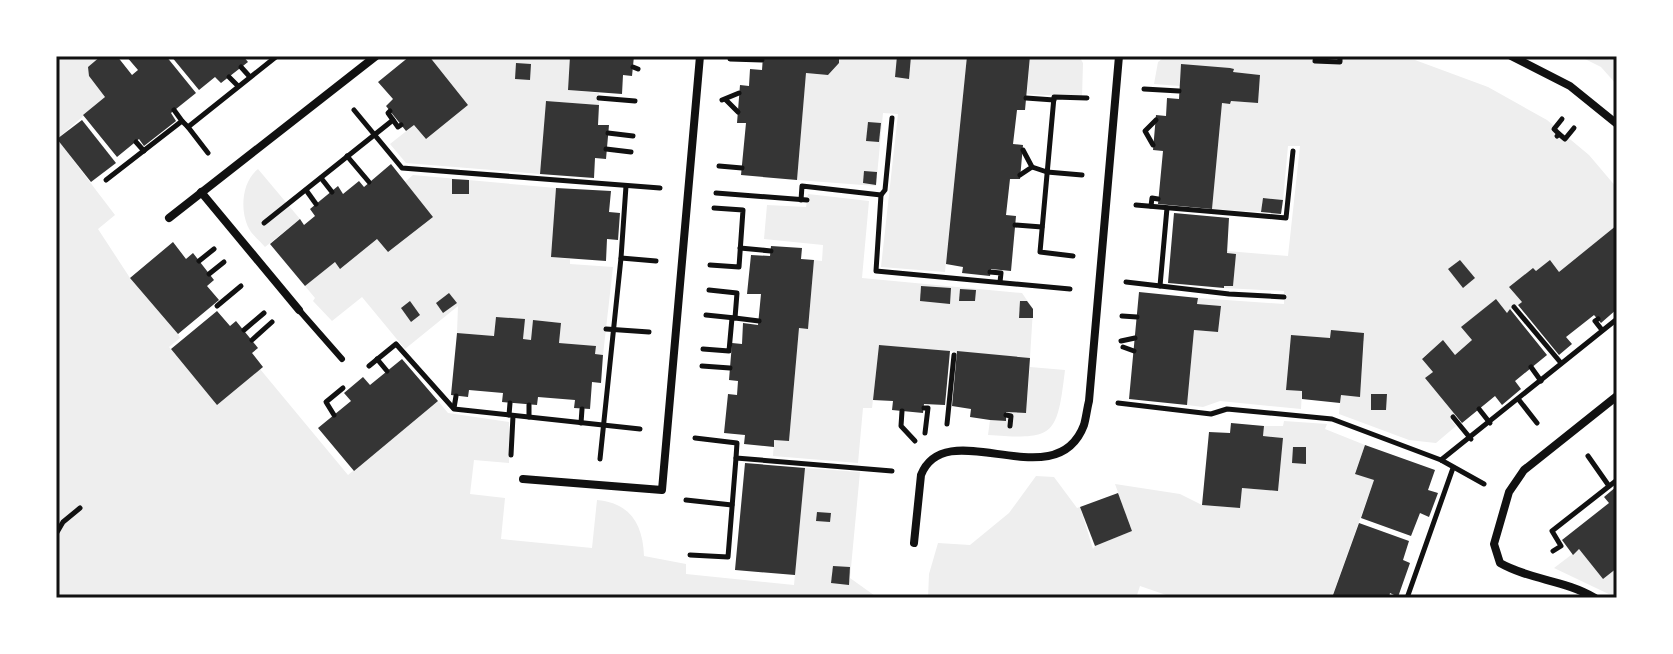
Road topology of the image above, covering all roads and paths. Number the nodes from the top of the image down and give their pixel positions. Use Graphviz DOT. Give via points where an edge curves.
graph roads {
  1 [pos="277,56"];
  2 [pos="376,56"];
  3 [pos="700,56"];
  4 [pos="1119,56"];
  5 [pos="1316,56"];
  6 [pos="1340,56"];
  7 [pos="1511,56"];
  8 [pos="730,59"];
  9 [pos="762,60"];
  10 [pos="241,67"];
  11 [pos="229,77"];
  12 [pos="250,77"];
  13 [pos="238,86"];
  14 [pos="1137,88"];
  15 [pos="1179,91"];
  16 [pos="739,93"];
  17 [pos="599,98"];
  18 [pos="1026,98"];
  19 [pos="1087,98"];
  20 [pos="1054,100"];
  21 [pos="635,101"];
  22 [pos="348,103"];
  23 [pos="174,110"];
  24 [pos="390,111"];
  25 [pos="738,112"];
  26 [pos="892,118"];
  27 [pos="1562,119"];
  28 [pos="393,120"];
  29 [pos="1156,120"];
  30 [pos="182,121"];
  31 [pos="1617,124"];
  32 [pos="401,125"];
  33 [pos="188,127"];
  34 [pos="1574,128"];
  35 [pos="608,133"];
  36 [pos="374,135"];
  37 [pos="633,136"];
  38 [pos="136,142"];
  39 [pos="1153,145"];
  40 [pos="606,149"];
  41 [pos="1023,150"];
  42 [pos="144,151"];
  43 [pos="1293,151"];
  44 [pos="631,152"];
  45 [pos="347,156"];
  46 [pos="1032,167"];
  47 [pos="1047,172"];
  48 [pos="225,174"];
  49 [pos="1020,175"];
  50 [pos="1086,175"];
  51 [pos="321,178"];
  52 [pos="106,180"];
  53 [pos="369,182"];
  54 [pos="626,186"];
  55 [pos="667,189"];
  56 [pos="306,190"];
  57 [pos="201,192"];
  58 [pos="332,192"];
  59 [pos="709,193"];
  60 [pos="881,195"];
  61 [pos="1158,199"];
  62 [pos="316,204"];
  63 [pos="1123,204"];
  64 [pos="686,206"];
  65 [pos="1151,206"];
  66 [pos="1167,208"];
  67 [pos="169,218"];
  68 [pos="1015,225"];
  69 [pos="1042,227"];
  70 [pos="241,240"];
  71 [pos="740,248"];
  72 [pos="771,251"];
  73 [pos="205,256"];
  74 [pos="1079,256"];
  75 [pos="199,261"];
  76 [pos="682,263"];
  77 [pos="990,272"];
  78 [pos="251,278"];
  79 [pos="1000,282"];
  80 [pos="1120,282"];
  81 [pos="1160,286"];
  82 [pos="679,288"];
  83 [pos="1077,290"];
  84 [pos="1284,297"];
  85 [pos="217,306"];
  86 [pos="1514,307"];
  87 [pos="299,310"];
  88 [pos="677,313"];
  89 [pos="734,318"];
  90 [pos="1598,319"];
  91 [pos="1617,319"];
  92 [pos="759,321"];
  93 [pos="251,325"];
  94 [pos="244,330"];
  95 [pos="610,330"];
  96 [pos="1602,330"];
  97 [pos="676,335"];
  98 [pos="675,346"];
  99 [pos="954,352"];
  100 [pos="1562,352"];
  101 [pos="342,359"];
  102 [pos="377,359"];
  103 [pos="1567,359"];
  104 [pos="1561,363"];
  105 [pos="1531,367"];
  106 [pos="367,368"];
  107 [pos="387,371"];
  108 [pos="1541,381"];
  109 [pos="347,385"];
  110 [pos="456,396"];
  111 [pos="1519,396"];
  112 [pos="1617,396"];
  113 [pos="1108,402"];
  114 [pos="510,403"];
  115 [pos="529,405"];
  116 [pos="924,408"];
  117 [pos="454,409"];
  118 [pos="582,409"];
  119 [pos="1479,409"];
  120 [pos="902,411"];
  121 [pos="334,415"];
  122 [pos="509,415"];
  123 [pos="1006,415"];
  124 [pos="529,417"];
  125 [pos="1453,417"];
  126 [pos="581,423"];
  127 [pos="1490,423"];
  128 [pos="1010,424"];
  129 [pos="603,425"];
  130 [pos="901,426"];
  131 [pos="926,428"];
  132 [pos="653,430"];
  133 [pos="946,430"];
  134 [pos="1545,432"];
  135 [pos="686,437"];
  136 [pos="744,439"];
  137 [pos="1471,439"];
  138 [pos="737,443"];
  139 [pos="1585,452"];
  140 [pos="736,458"];
  141 [pos="1441,460"];
  142 [pos="1453,468"];
  143 [pos="921,475"];
  144 [pos="523,479"];
  145 [pos="1617,480"];
  146 [pos="597,485"];
  147 [pos="733,486"];
  148 [pos="743,486"];
  149 [pos="1609,486"];
  150 [pos="1490,487"];
  151 [pos="662,490"];
  152 [pos="732,506"];
  153 [pos="80,508"];
  154 [pos="741,508"];
  155 [pos="731,525"];
  156 [pos="739,526"];
  157 [pos="56,534"];
  158 [pos="914,543"];
  159 [pos="729,547"];
  160 [pos="737,547"];
  161 [pos="1549,554"];
  162 [pos="690,555"];
  163 [pos="1407,598"];
  164 [pos="1595,598"];
  1 -- 12 [label="path"];
  2 -- 48 [label="street"];
  3 -- 64 [label="street"];
  4 -- 143 [label="street" via="1083,426 1076,439 1052,456 942,453"];
  5 -- 6 [label="path" via="1315,61 1340,62"];
  7 -- 31 [label="street" via="1570,86"];
  8 -- 9 [label="path"];
  10 -- 12 [label="path"];
  11 -- 13 [label="path"];
  12 -- 13 [label="path"];
  13 -- 33 [label="path"];
  14 -- 15 [label="path"];
  16 -- 25 [label="path" via="726,100"];
  17 -- 21 [label="path"];
  18 -- 20 [label="path"];
  19 -- 20 [label="path"];
  20 -- 47 [label="path"];
  22 -- 36 [label="path"];
  23 -- 30 [label="path"];
  24 -- 28 [label="path"];
  26 -- 60 [label="path"];
  27 -- 34 [label="path" via="1554,129 1558,135 1565,139"];
  28 -- 32 [label="path"];
  28 -- 36 [label="path"];
  29 -- 39 [label="path" via="1145,131"];
  30 -- 33 [label="path"];
  30 -- 42 [label="path"];
  33 -- 48 [label="path"];
  35 -- 37 [label="path"];
  36 -- 45 [label="path"];
  36 -- 54 [label="path" via="402,168"];
  38 -- 42 [label="path"];
  40 -- 44 [label="path"];
  41 -- 46 [label="path"];
  42 -- 52 [label="path"];
  43 -- 66 [label="path" via="1286,218"];
  45 -- 51 [label="path"];
  45 -- 53 [label="path"];
  46 -- 47 [label="path"];
  46 -- 49 [label="path"];
  47 -- 50 [label="path"];
  47 -- 69 [label="path"];
  48 -- 57 [label="street"];
  51 -- 56 [label="path"];
  51 -- 58 [label="path"];
  54 -- 55 [label="path"];
  54 -- 95 [label="path"];
  56 -- 62 [label="path"];
  56 -- 70 [label="path"];
  57 -- 67 [label="street"];
  57 -- 70 [label="street"];
  59 -- 60 [label="path" via="804,200 802,186"];
  60 -- 79 [label="path" via="876,271"];
  61 -- 65 [label="path" via="1152,198"];
  63 -- 65 [label="path"];
  64 -- 71 [label="path" via="743,210"];
  64 -- 76 [label="street"];
  65 -- 66 [label="path"];
  66 -- 81 [label="path" via="1167,254"];
  68 -- 69 [label="path"];
  69 -- 74 [label="path" via="1040,252"];
  70 -- 87 [label="street"];
  71 -- 72 [label="path"];
  71 -- 76 [label="path" via="739,267"];
  73 -- 75 [label="path"];
  76 -- 82 [label="street"];
  77 -- 79 [label="path" via="1001,273"];
  78 -- 85 [label="path"];
  79 -- 83 [label="path"];
  80 -- 81 [label="path"];
  81 -- 84 [label="path"];
  82 -- 88 [label="street"];
  82 -- 89 [label="path" via="737,293"];
  86 -- 104 [label="path"];
  87 -- 101 [label="lane"];
  88 -- 89 [label="path"];
  88 -- 97 [label="street"];
  89 -- 92 [label="path"];
  89 -- 98 [label="path" via="730,351"];
  90 -- 96 [label="path"];
  91 -- 96 [label="path"];
  93 -- 94 [label="path"];
  95 -- 97 [label="path"];
  95 -- 129 [label="path"];
  96 -- 103 [label="path"];
  97 -- 98 [label="street"];
  98 -- 151 [label="street"];
  99 -- 133 [label="path"];
  100 -- 103 [label="path"];
  102 -- 106 [label="path"];
  102 -- 107 [label="path"];
  102 -- 117 [label="path" via="396,344"];
  103 -- 104 [label="path"];
  104 -- 108 [label="path"];
  105 -- 108 [label="path"];
  108 -- 111 [label="path"];
  109 -- 121 [label="path" via="326,402"];
  110 -- 117 [label="path"];
  111 -- 127 [label="path"];
  111 -- 134 [label="path"];
  112 -- 164 [label="street" via="1524,470 1509,492 1494,544 1500,563 1518,574 1559,582"];
  113 -- 141 [label="path" via="1211,414 1227,409 1332,419"];
  114 -- 122 [label="path"];
  115 -- 124 [label="path"];
  116 -- 131 [label="path"];
  117 -- 122 [label="path"];
  118 -- 126 [label="path"];
  119 -- 127 [label="path"];
  120 -- 130 [label="path"];
  122 -- 124 [label="path"];
  123 -- 128 [label="path" via="1011,416"];
  124 -- 126 [label="path"];
  125 -- 137 [label="path"];
  126 -- 129 [label="path"];
  127 -- 137 [label="path"];
  129 -- 132 [label="path"];
  129 -- 146 [label="path"];
  135 -- 138 [label="path"];
  136 -- 138 [label="path"];
  137 -- 141 [label="path"];
  138 -- 140 [label="path"];
  139 -- 149 [label="path"];
  140 -- 143 [label="path"];
  140 -- 147 [label="path"];
  141 -- 142 [label="path"];
  142 -- 150 [label="path"];
  142 -- 163 [label="path"];
  143 -- 158 [label="street"];
  144 -- 146 [label="street"];
  145 -- 149 [label="path"];
  146 -- 151 [label="street"];
  147 -- 148 [label="path"];
  147 -- 152 [label="path"];
  149 -- 161 [label="path" via="1552,531 1563,545"];
  151 -- 152 [label="path" via="691,502"];
  152 -- 154 [label="path"];
  152 -- 155 [label="path"];
  153 -- 157 [label="path"];
  155 -- 156 [label="path"];
  155 -- 159 [label="path"];
  159 -- 160 [label="path"];
  159 -- 162 [label="path" via="728,557"];
}
